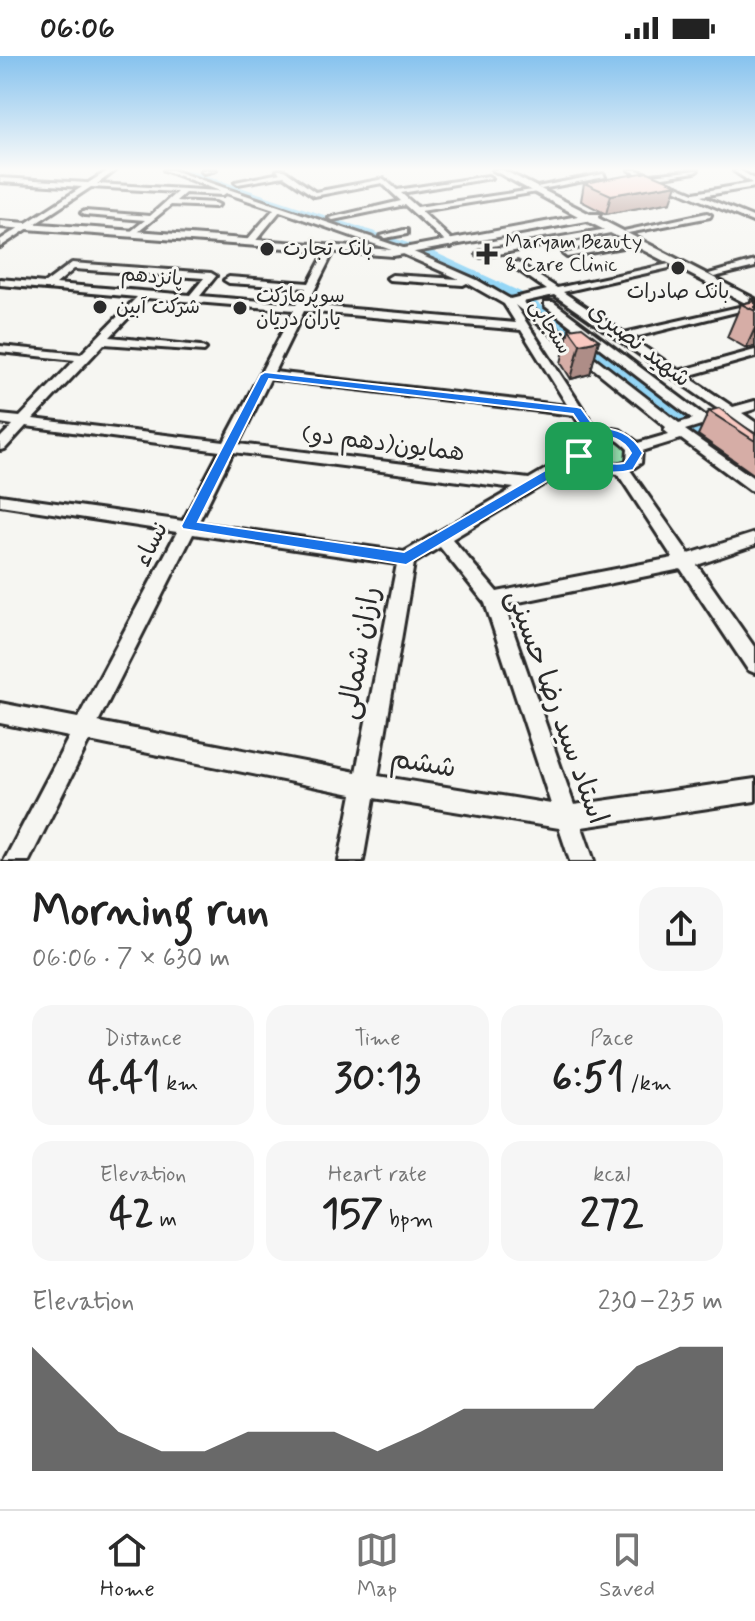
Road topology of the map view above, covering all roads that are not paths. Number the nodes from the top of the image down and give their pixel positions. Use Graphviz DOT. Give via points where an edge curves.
graph roads {
  1 [pos="280,207"];
  2 [pos="55,208"];
  3 [pos="164,208"];
  4 [pos="282,208"];
  5 [pos="381,208"];
  6 [pos="413,208"];
  7 [pos="429,208"];
  8 [pos="574,208"];
  9 [pos="723,208"];
  10 [pos="415,210"];
  11 [pos="85,213"];
  12 [pos="707,215"];
  13 [pos="151,218"];
  14 [pos="593,218"];
  15 [pos="755,221"];
  16 [pos="0,224"];
  17 [pos="28,226"];
  18 [pos="613,230"];
  19 [pos="628,231"];
  20 [pos="404,232"];
  21 [pos="133,234"];
  22 [pos="385,236"];
  23 [pos="250,242"];
  24 [pos="636,242"];
  25 [pos="0,244"];
  26 [pos="451,244"];
  27 [pos="331,249"];
  28 [pos="415,251"];
  29 [pos="481,254"];
  30 [pos="567,254"];
  31 [pos="669,259"];
  32 [pos="755,264"];
  33 [pos="517,265"];
  34 [pos="714,274"];
  35 [pos="392,278"];
  36 [pos="229,280"];
  37 [pos="0,282"];
  38 [pos="474,282"];
  39 [pos="47,286"];
  40 [pos="311,286"];
  41 [pos="559,292"];
  42 [pos="144,295"];
  43 [pos="755,295"];
  44 [pos="192,299"];
  45 [pos="512,301"];
  46 [pos="549,304"];
  47 [pos="749,305"];
  48 [pos="300,308"];
  49 [pos="524,327"];
  50 [pos="623,337"];
  51 [pos="101,340"];
  52 [pos="0,349"];
  53 [pos="200,349"];
  54 [pos="755,353"];
  55 [pos="84,358"];
  56 [pos="265,375"];
  57 [pos="677,375"];
  58 [pos="755,405"];
  59 [pos="577,411"];
  60 [pos="731,413"];
  61 [pos="0,419"];
  62 [pos="702,421"];
  63 [pos="23,422"];
  64 [pos="755,428"];
  65 [pos="590,430"];
  66 [pos="680,431"];
  67 [pos="734,444"];
  68 [pos="633,445"];
  69 [pos="0,446"];
  70 [pos="228,446"];
  71 [pos="579,456"];
  72 [pos="622,469"];
  73 [pos="533,485"];
  74 [pos="755,486"];
  75 [pos="0,500"];
  76 [pos="188,526"];
  77 [pos="442,538"];
  78 [pos="755,539"];
  79 [pos="406,559"];
  80 [pos="685,562"];
  81 [pos="493,600"];
  82 [pos="755,664"];
  83 [pos="0,713"];
  84 [pos="83,731"];
  85 [pos="365,785"];
  86 [pos="755,790"];
  87 [pos="567,818"];
  88 [pos="16,861"];
  89 [pos="351,861"];
  90 [pos="582,861"];
  1 -- 23 [label="street"];
  2 -- 17 [label="street"];
  3 -- 13 [label="street"];
  4 -- 28 [label="street"];
  5 -- 22 [label="street" via="333,218"];
  6 -- 10 [label="street"];
  7 -- 10 [label="street"];
  8 -- 14 [label="main road"];
  9 -- 15 [label="street"];
  10 -- 26 [label="street"];
  11 -- 13 [label="street"];
  12 -- 19 [label="street"];
  13 -- 21 [label="street"];
  14 -- 18 [label="main road"];
  14 -- 19 [label="main road"];
  14 -- 26 [label="main road"];
  16 -- 17 [label="main road"];
  17 -- 21 [label="main road"];
  17 -- 25 [label="street"];
  18 -- 24 [label="main road"];
  18 -- 29 [label="street"];
  19 -- 31 [label="main road"];
  20 -- 22 [label="street"];
  21 -- 23 [label="main road"];
  22 -- 28 [label="street"];
  23 -- 27 [label="main road"];
  24 -- 30 [label="street"];
  24 -- 31 [label="main road"];
  26 -- 28 [label="main road"];
  27 -- 28 [label="main road"];
  27 -- 40 [label="street, نساء"];
  28 -- 38 [label="street, سنجابی"];
  31 -- 34 [label="main road"];
  31 -- 41 [label="street"];
  31 -- 47 [label="main road"];
  32 -- 34 [label="street"];
  33 -- 41 [label="street"];
  34 -- 43 [label="main road"];
  35 -- 38 [label="street"];
  36 -- 40 [label="street"];
  37 -- 39 [label="street, پانزدهم"];
  38 -- 45 [label="street, سنجابی"];
  39 -- 42 [label="street, پانزدهم"];
  39 -- 44 [label="street" via="72,266 211,276"];
  40 -- 48 [label="street, نساء"];
  41 -- 45 [label="street"];
  41 -- 50 [label="street"];
  42 -- 44 [label="street, پانزدهم"];
  42 -- 51 [label="street"];
  44 -- 48 [label="street, پانزدهم"];
  45 -- 49 [label="street, سنجابی"];
  45 -- 66 [label="street, شهید نصیری"];
  46 -- 62 [label="street, شهید نصیری"];
  47 -- 50 [label="street"];
  48 -- 49 [label="street, پانزدهم"];
  48 -- 56 [label="street, نساء"];
  49 -- 59 [label="street, سنجابی"];
  50 -- 57 [label="street"];
  51 -- 53 [label="street"];
  51 -- 55 [label="street"];
  52 -- 55 [label="street"];
  54 -- 57 [label="street"];
  55 -- 63 [label="street"];
  56 -- 59 [label="street"];
  56 -- 70 [label="street, نساء"];
  57 -- 60 [label="street"];
  58 -- 60 [label="street"];
  59 -- 65 [label="street, سنجابی"];
  60 -- 62 [label="street"];
  60 -- 64 [label="street"];
  61 -- 63 [label="street, همایون(دهم دو)"];
  62 -- 66 [label="street"];
  62 -- 67 [label="street, شهید نصیری"];
  63 -- 69 [label="street"];
  63 -- 70 [label="street, همایون(دهم دو)"];
  65 -- 68 [label="street" via="617,433"];
  65 -- 71 [label="street" via="576,437"];
  66 -- 68 [label="street"];
  66 -- 74 [label="street, شهید نصیری"];
  68 -- 72 [label="street" via="634,463"];
  70 -- 73 [label="street, همایون(دهم دو)"];
  70 -- 76 [label="street, نساء"];
  71 -- 72 [label="street" via="603,468"];
  71 -- 73 [label="street, رازان شمالی"];
  72 -- 80 [label="street"];
  73 -- 77 [label="street, رازان شمالی"];
  75 -- 76 [label="street"];
  76 -- 79 [label="street"];
  76 -- 84 [label="street, نساء"];
  77 -- 79 [label="street, رازان شمالی"];
  77 -- 81 [label="street, استاد سید رضا حسینی"];
  78 -- 80 [label="street"];
  79 -- 85 [label="street, رازان شمالی"];
  80 -- 81 [label="street"];
  80 -- 82 [label="street"];
  81 -- 87 [label="street, استاد سید رضا حسینی"];
  83 -- 84 [label="street, ششم"];
  84 -- 85 [label="street, ششم"];
  84 -- 88 [label="street, نساء"];
  85 -- 87 [label="street, ششم"];
  85 -- 89 [label="street, رازان شمالی"];
  86 -- 87 [label="street, ششم"];
  87 -- 90 [label="street, استاد سید رضا حسینی"];
}
